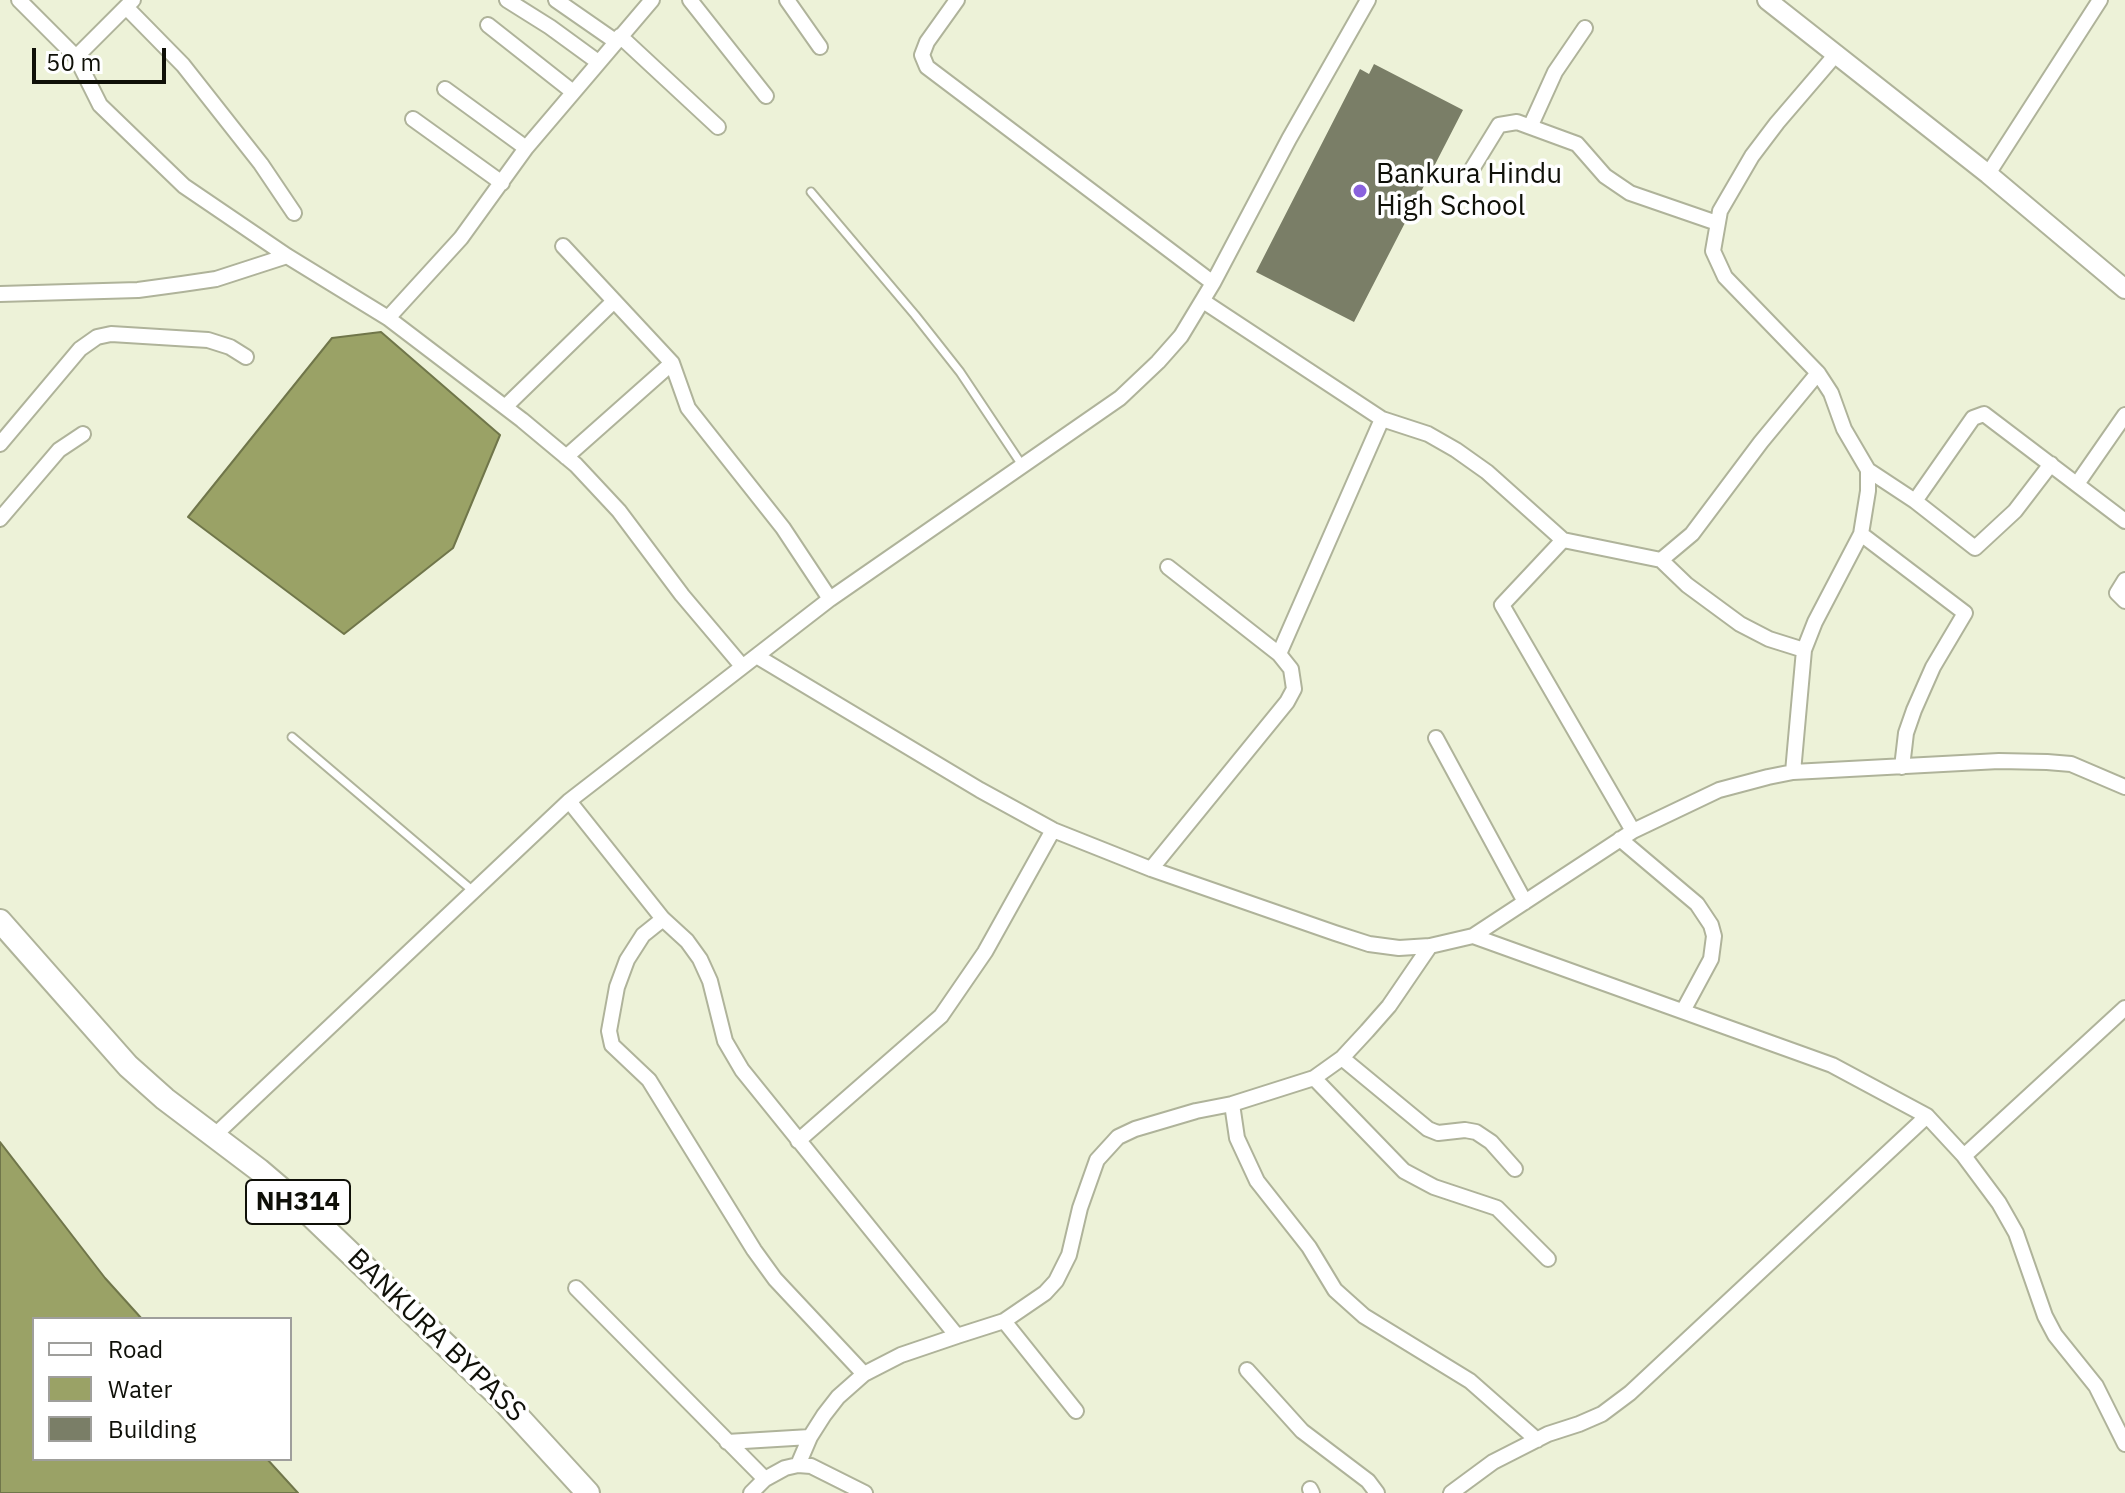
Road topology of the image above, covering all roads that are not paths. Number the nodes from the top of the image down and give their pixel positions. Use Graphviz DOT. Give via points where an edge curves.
graph roads {
  1 [pos="19,0"];
  2 [pos="507,0"];
  3 [pos="556,0"];
  4 [pos="652,0"];
  5 [pos="690,0"];
  6 [pos="787,0"];
  7 [pos="957,0"];
  8 [pos="1368,0"];
  9 [pos="1767,0"];
  10 [pos="2100,0"];
  11 [pos="129,4"];
  12 [pos="488,25"];
  13 [pos="1585,28"];
  14 [pos="618,39"];
  15 [pos="820,47"];
  16 [pos="1837,53"];
  17 [pos="76,57"];
  18 [pos="598,62"];
  19 [pos="445,89"];
  20 [pos="573,92"];
  21 [pos="766,96"];
  22 [pos="413,119"];
  23 [pos="1531,125"];
  24 [pos="718,127"];
  25 [pos="526,148"];
  26 [pos="1472,169"];
  27 [pos="1988,174"];
  28 [pos="502,183"];
  29 [pos="811,192"];
  30 [pos="294,213"];
  31 [pos="1717,223"];
  32 [pos="563,246"];
  33 [pos="287,256"];
  34 [pos="1213,283"];
  35 [pos="2125,289"];
  36 [pos="0,294"];
  37 [pos="614,301"];
  38 [pos="1203,301"];
  39 [pos="388,318"];
  40 [pos="246,357"];
  41 [pos="672,363"];
  42 [pos="1818,373"];
  43 [pos="505,407"];
  44 [pos="2125,415"];
  45 [pos="1382,419"];
  46 [pos="83,434"];
  47 [pos="0,444"];
  48 [pos="566,457"];
  49 [pos="2051,464"];
  50 [pos="1023,466"];
  51 [pos="1868,470"];
  52 [pos="2077,484"];
  53 [pos="1915,501"];
  54 [pos="0,519"];
  55 [pos="2125,521"];
  56 [pos="1861,534"];
  57 [pos="1563,540"];
  58 [pos="1661,560"];
  59 [pos="1168,567"];
  60 [pos="2125,580"];
  61 [pos="830,599"];
  62 [pos="2125,601"];
  63 [pos="1804,650"];
  64 [pos="1279,654"];
  65 [pos="758,657"];
  66 [pos="742,666"];
  67 [pos="292,737"];
  68 [pos="1436,738"];
  69 [pos="1902,767"];
  70 [pos="1793,772"];
  71 [pos="2125,787"];
  72 [pos="569,801"];
  73 [pos="1053,830"];
  74 [pos="1626,835"];
  75 [pos="1151,869"];
  76 [pos="473,891"];
  77 [pos="1525,902"];
  78 [pos="663,919"];
  79 [pos="0,921"];
  80 [pos="1473,936"];
  81 [pos="1430,946"];
  82 [pos="2125,1008"];
  83 [pos="1683,1011"];
  84 [pos="1342,1058"];
  85 [pos="1314,1078"];
  86 [pos="1232,1104"];
  87 [pos="1927,1116"];
  88 [pos="215,1135"];
  89 [pos="798,1141"];
  90 [pos="1964,1156"];
  91 [pos="1515,1169"];
  92 [pos="1548,1259"];
  93 [pos="576,1288"];
  94 [pos="1004,1321"];
  95 [pos="957,1336"];
  96 [pos="1247,1370"];
  97 [pos="864,1374"];
  98 [pos="1076,1411"];
  99 [pos="810,1437"];
  100 [pos="1537,1440"];
  101 [pos="727,1442"];
  102 [pos="2125,1444"];
  103 [pos="798,1465"];
  104 [pos="765,1479"];
  105 [pos="588,1493"];
  106 [pos="751,1493"];
  107 [pos="865,1493"];
  108 [pos="1377,1493"];
  109 [pos="1451,1493"];
  1 -- 17 [label="street"];
  2 -- 18 [label="street"];
  3 -- 14 [label="street"];
  4 -- 14 [label="street"];
  5 -- 21 [label="street"];
  6 -- 15 [label="street"];
  7 -- 34 [label="street" via="924,49 927,67"];
  8 -- 34 [label="street"];
  9 -- 16 [label="street"];
  10 -- 27 [label="street"];
  11 -- 17 [label="street"];
  11 -- 30 [label="street" via="183,65"];
  12 -- 20 [label="street"];
  13 -- 23 [label="street" via="1555,72"];
  14 -- 18 [label="street"];
  14 -- 24 [label="street"];
  16 -- 27 [label="street"];
  16 -- 31 [label="street" via="1752,156"];
  17 -- 33 [label="street" via="100,105 127,133 184,186"];
  18 -- 20 [label="street"];
  19 -- 25 [label="street"];
  20 -- 25 [label="street"];
  22 -- 28 [label="street"];
  23 -- 26 [label="street" via="1499,125"];
  23 -- 31 [label="street" via="1577,144 1605,176 1630,193"];
  25 -- 28 [label="street"];
  27 -- 35 [label="street"];
  28 -- 39 [label="street" via="461,238"];
  29 -- 50 [label="lane" via="960,372"];
  31 -- 42 [label="street" via="1713,251 1725,277"];
  32 -- 37 [label="street"];
  33 -- 36 [label="street" via="182,284"];
  33 -- 39 [label="street"];
  34 -- 38 [label="street"];
  37 -- 41 [label="street"];
  37 -- 43 [label="street"];
  38 -- 45 [label="street"];
  38 -- 50 [label="street" via="1181,336 1120,398"];
  39 -- 43 [label="street"];
  40 -- 47 [label="street" via="208,340 97,337 80,349"];
  41 -- 48 [label="street"];
  41 -- 61 [label="street" via="688,408 783,528"];
  42 -- 51 [label="street"];
  42 -- 58 [label="street" via="1692,534"];
  43 -- 48 [label="street"];
  44 -- 52 [label="street"];
  45 -- 57 [label="street" via="1456,450"];
  45 -- 64 [label="street"];
  46 -- 54 [label="street" via="59,450"];
  48 -- 66 [label="street" via="619,511"];
  49 -- 52 [label="street"];
  49 -- 53 [label="street" via="2015,511 1975,548"];
  49 -- 53 [label="street" via="1984,414 1973,418"];
  50 -- 61 [label="street"];
  51 -- 53 [label="street"];
  51 -- 56 [label="street"];
  52 -- 55 [label="street"];
  56 -- 63 [label="street"];
  56 -- 69 [label="street" via="1965,613 1914,710"];
  57 -- 58 [label="street"];
  57 -- 74 [label="street" via="1502,605"];
  58 -- 63 [label="street" via="1740,624"];
  59 -- 64 [label="street"];
  60 -- 62 [label="street" via="2117,593"];
  61 -- 65 [label="street"];
  63 -- 70 [label="street"];
  64 -- 75 [label="street" via="1294,680 1287,702"];
  65 -- 66 [label="street"];
  65 -- 73 [label="street"];
  66 -- 72 [label="street"];
  67 -- 76 [label="lane"];
  68 -- 77 [label="street"];
  69 -- 70 [label="street"];
  69 -- 71 [label="street" via="2047,762 2080,767"];
  70 -- 74 [label="street" via="1719,790"];
  72 -- 76 [label="street"];
  72 -- 78 [label="street"];
  73 -- 75 [label="street"];
  73 -- 89 [label="street" via="985,952 941,1016"];
  74 -- 77 [label="street"];
  74 -- 83 [label="street" via="1697,904 1711,925 1711,959"];
  75 -- 81 [label="street" via="1369,944"];
  76 -- 88 [label="street"];
  77 -- 80 [label="street"];
  78 -- 89 [label="street" via="700,959 731,1055"];
  78 -- 97 [label="street" via="643,935 627,960 614,1002 612,1045 649,1080 775,1279"];
  79 -- 88 [label="highway, BANKURA BYPASS / NH314" via="128,1066"];
  80 -- 81 [label="street"];
  80 -- 83 [label="street"];
  81 -- 84 [label="street" via="1389,1006"];
  82 -- 90 [label="street"];
  83 -- 87 [label="street" via="1832,1065"];
  84 -- 85 [label="street"];
  84 -- 91 [label="street" via="1428,1129 1476,1132"];
  85 -- 86 [label="street"];
  85 -- 92 [label="street" via="1404,1171 1497,1208"];
  86 -- 94 [label="street" via="1135,1129 1107,1147 1080,1208 1064,1271 1045,1293"];
  86 -- 100 [label="street" via="1237,1138 1257,1181 1335,1290 1364,1316 1470,1381"];
  87 -- 90 [label="street"];
  87 -- 100 [label="street" via="1630,1393 1602,1414"];
  88 -- 105 [label="highway, BANKURA BYPASS / NH314" via="300,1205 440,1339"];
  89 -- 95 [label="street"];
  90 -- 102 [label="street" via="2016,1233 2055,1335 2096,1386"];
  93 -- 101 [label="street"];
  94 -- 95 [label="street"];
  94 -- 98 [label="street"];
  95 -- 97 [label="street"];
  96 -- 108 [label="street" via="1302,1431"];
  97 -- 99 [label="street" via="838,1397"];
  99 -- 101 [label="street"];
  99 -- 103 [label="street"];
  100 -- 109 [label="street" via="1493,1462"];
  101 -- 104 [label="street"];
  103 -- 104 [label="street"];
  103 -- 107 [label="street" via="811,1466"];
  104 -- 106 [label="street"];
}
